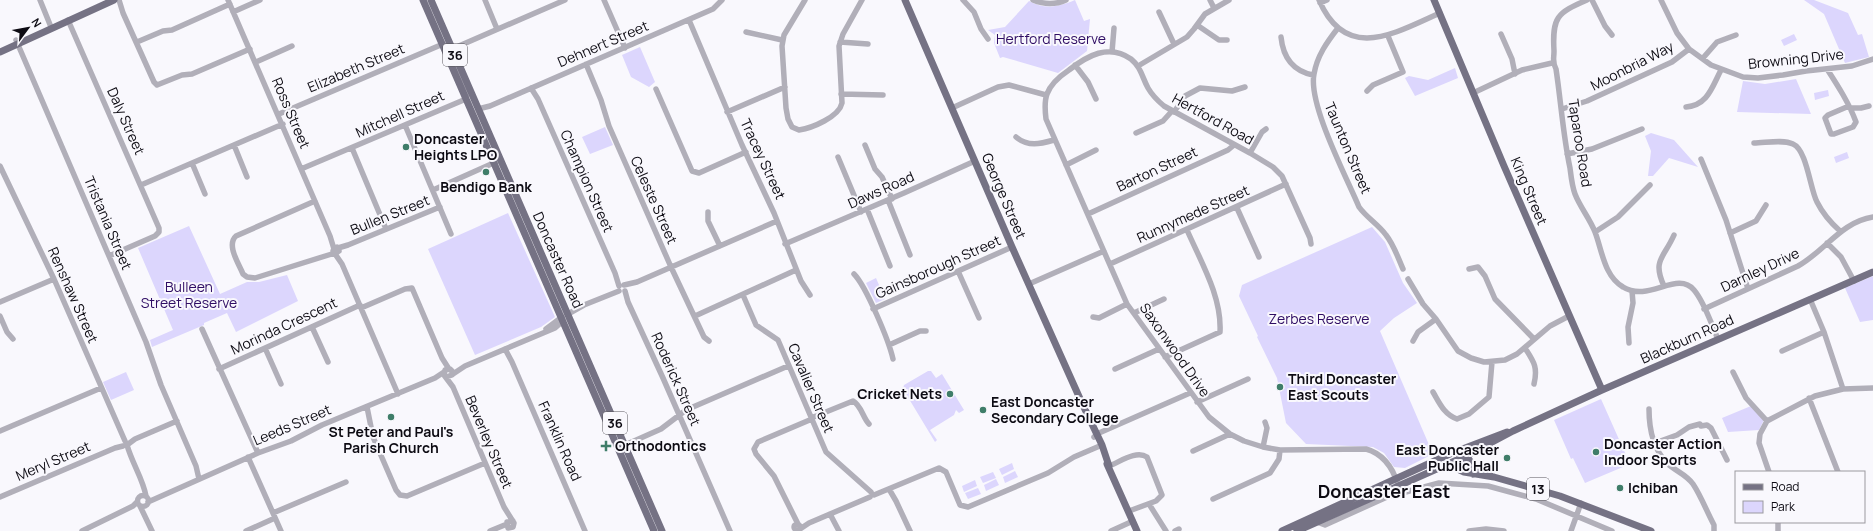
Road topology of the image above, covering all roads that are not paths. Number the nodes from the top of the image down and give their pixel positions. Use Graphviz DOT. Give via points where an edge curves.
graph roads {
  1 [pos="40,0"];
  2 [pos="114,0"];
  3 [pos="119,0"];
  4 [pos="260,0"];
  5 [pos="424,0"];
  6 [pos="431,0"];
  7 [pos="485,0"];
  8 [pos="565,0"];
  9 [pos="604,0"];
  10 [pos="722,0"];
  11 [pos="805,0"];
  12 [pos="862,0"];
  13 [pos="905,0"];
  14 [pos="963,0"];
  15 [pos="1034,0"];
  16 [pos="1066,0"];
  17 [pos="1210,0"];
  18 [pos="1229,0"];
  19 [pos="1327,0"];
  20 [pos="1434,0"];
  21 [pos="1587,0"];
  22 [pos="1592,0"];
  23 [pos="1661,0"];
  24 [pos="229,2"];
  25 [pos="1319,2"];
  26 [pos="1214,8"];
  27 [pos="233,12"];
  28 [pos="1159,12"];
  29 [pos="123,13"];
  30 [pos="1440,14"];
  31 [pos="68,20"];
  32 [pos="688,20"];
  33 [pos="1197,25"];
  34 [pos="51,28"];
  35 [pos="1114,28"];
  36 [pos="1338,28"];
  37 [pos="497,29"];
  38 [pos="746,32"];
  39 [pos="1501,34"];
  40 [pos="1736,34"];
  41 [pos="1612,35"];
  42 [pos="1388,36"];
  43 [pos="1281,37"];
  44 [pos="988,39"];
  45 [pos="782,40"];
  46 [pos="1227,40"];
  47 [pos="137,42"];
  48 [pos="840,42"];
  49 [pos="17,43"];
  50 [pos="442,44"];
  51 [pos="868,44"];
  52 [pos="1174,44"];
  53 [pos="292,46"];
  54 [pos="0,47"];
  55 [pos="624,48"];
  56 [pos="250,49"];
  57 [pos="1689,49"];
  58 [pos="0,52"];
  59 [pos="453,52"];
  60 [pos="1112,52"];
  61 [pos="1703,58"];
  62 [pos="1873,59"];
  63 [pos="256,62"];
  64 [pos="1552,63"];
  65 [pos="586,64"];
  66 [pos="1075,65"];
  67 [pos="1138,66"];
  68 [pos="1827,69"];
  69 [pos="1720,70"];
  70 [pos="1515,74"];
  71 [pos="1313,75"];
  72 [pos="533,87"];
  73 [pos="785,87"];
  74 [pos="1245,87"];
  75 [pos="656,89"];
  76 [pos="1367,91"];
  77 [pos="1473,93"];
  78 [pos="841,94"];
  79 [pos="883,95"];
  80 [pos="1046,95"];
  81 [pos="1096,99"];
  82 [pos="467,102"];
  83 [pos="1869,106"];
  84 [pos="1686,107"];
  85 [pos="1850,107"];
  86 [pos="952,108"];
  87 [pos="1562,109"];
  88 [pos="478,110"];
  89 [pos="728,112"];
  90 [pos="1173,112"];
  91 [pos="278,114"];
  92 [pos="283,124"];
  93 [pos="405,125"];
  94 [pos="1266,129"];
  95 [pos="1642,129"];
  96 [pos="1136,133"];
  97 [pos="1016,137"];
  98 [pos="1054,140"];
  99 [pos="1754,143"];
  100 [pos="234,145"];
  101 [pos="865,145"];
  102 [pos="1234,145"];
  103 [pos="352,148"];
  104 [pos="1096,150"];
  105 [pos="746,152"];
  106 [pos="1250,152"];
  107 [pos="1567,154"];
  108 [pos="838,157"];
  109 [pos="974,160"];
  110 [pos="1701,160"];
  111 [pos="497,162"];
  112 [pos="192,163"];
  113 [pos="1066,165"];
  114 [pos="0,166"];
  115 [pos="301,169"];
  116 [pos="247,177"];
  117 [pos="1286,184"];
  118 [pos="141,185"];
  119 [pos="1650,185"];
  120 [pos="433,190"];
  121 [pos="205,194"];
  122 [pos="890,199"];
  123 [pos="315,201"];
  124 [pos="1766,205"];
  125 [pos="440,207"];
  126 [pos="1237,208"];
  127 [pos="867,209"];
  128 [pos="708,212"];
  129 [pos="861,212"];
  130 [pos="1088,214"];
  131 [pos="1873,217"];
  132 [pos="777,221"];
  133 [pos="386,229"];
  134 [pos="1187,230"];
  135 [pos="1840,231"];
  136 [pos="1595,232"];
  137 [pos="1730,233"];
  138 [pos="451,234"];
  139 [pos="1674,235"];
  140 [pos="1311,244"];
  141 [pos="1827,244"];
  142 [pos="786,245"];
  143 [pos="720,246"];
  144 [pos="1012,247"];
  145 [pos="336,250"];
  146 [pos="1104,251"];
  147 [pos="910,255"];
  148 [pos="109,256"];
  149 [pos="1259,257"];
  150 [pos="1110,264"];
  151 [pos="890,266"];
  152 [pos="671,267"];
  153 [pos="1403,269"];
  154 [pos="1469,269"];
  155 [pos="797,272"];
  156 [pos="958,272"];
  157 [pos="1873,272"];
  158 [pos="854,274"];
  159 [pos="54,279"];
  160 [pos="1408,279"];
  161 [pos="1854,280"];
  162 [pos="1029,284"];
  163 [pos="1664,286"];
  164 [pos="622,288"];
  165 [pos="1748,289"];
  166 [pos="1632,291"];
  167 [pos="743,295"];
  168 [pos="810,295"];
  169 [pos="1164,299"];
  170 [pos="1810,299"];
  171 [pos="0,302"];
  172 [pos="1127,304"];
  173 [pos="360,307"];
  174 [pos="873,309"];
  175 [pos="1704,309"];
  176 [pos="1134,313"];
  177 [pos="0,316"];
  178 [pos="695,316"];
  179 [pos="1569,316"];
  180 [pos="564,317"];
  181 [pos="1093,317"];
  182 [pos="979,318"];
  183 [pos="1436,318"];
  184 [pos="312,327"];
  185 [pos="202,329"];
  186 [pos="926,331"];
  187 [pos="1824,332"];
  188 [pos="13,339"];
  189 [pos="1534,339"];
  190 [pos="1718,339"];
  191 [pos="709,341"];
  192 [pos="1413,341"];
  193 [pos="1629,343"];
  194 [pos="889,345"];
  195 [pos="265,348"];
  196 [pos="506,348"];
  197 [pos="1525,348"];
  198 [pos="1159,349"];
  199 [pos="1782,351"];
  200 [pos="1165,357"];
  201 [pos="893,359"];
  202 [pos="328,362"];
  203 [pos="1492,362"];
  204 [pos="788,366"];
  205 [pos="219,369"];
  206 [pos="1115,369"];
  207 [pos="1733,372"];
  208 [pos="448,373"];
  209 [pos="1248,379"];
  210 [pos="281,384"];
  211 [pos="1534,384"];
  212 [pos="101,388"];
  213 [pos="1873,388"];
  214 [pos="1843,389"];
  215 [pos="1602,390"];
  216 [pos="1433,392"];
  217 [pos="1190,393"];
  218 [pos="399,394"];
  219 [pos="1809,398"];
  220 [pos="1197,402"];
  221 [pos="367,407"];
  222 [pos="1649,409"];
  223 [pos="679,415"];
  224 [pos="811,418"];
  225 [pos="177,421"];
  226 [pos="1767,421"];
  227 [pos="1265,422"];
  228 [pos="869,424"];
  229 [pos="0,431"];
  230 [pos="1513,431"];
  231 [pos="1230,434"];
  232 [pos="1096,436"];
  233 [pos="1655,443"];
  234 [pos="125,444"];
  235 [pos="624,445"];
  236 [pos="1099,446"];
  237 [pos="1263,447"];
  238 [pos="1280,450"];
  239 [pos="1194,451"];
  240 [pos="1457,451"];
  241 [pos="258,453"];
  242 [pos="248,457"];
  243 [pos="1463,457"];
  244 [pos="1727,460"];
  245 [pos="485,463"];
  246 [pos="1448,464"];
  247 [pos="1109,466"];
  248 [pos="1769,471"];
  249 [pos="1838,471"];
  250 [pos="1474,474"];
  251 [pos="1494,477"];
  252 [pos="201,478"];
  253 [pos="346,482"];
  254 [pos="1397,482"];
  255 [pos="890,488"];
  256 [pos="870,494"];
  257 [pos="0,497"];
  258 [pos="1213,499"];
  259 [pos="143,501"];
  260 [pos="1581,503"];
  261 [pos="1149,504"];
  262 [pos="1129,511"];
  263 [pos="832,513"];
  264 [pos="1576,515"];
  265 [pos="274,516"];
  266 [pos="1133,521"];
  267 [pos="1317,522"];
  268 [pos="511,526"];
  269 [pos="796,527"];
  270 [pos="838,528"];
  271 [pos="1298,528"];
  272 [pos="85,530"];
  273 [pos="152,531"];
  274 [pos="246,531"];
  275 [pos="281,531"];
  276 [pos="490,531"];
  277 [pos="585,531"];
  278 [pos="654,531"];
  279 [pos="662,531"];
  280 [pos="730,531"];
  281 [pos="788,531"];
  282 [pos="910,531"];
  283 [pos="1111,531"];
  284 [pos="1137,531"];
  285 [pos="1166,531"];
  286 [pos="1282,531"];
  287 [pos="1469,531"];
  288 [pos="1504,531"];
  289 [pos="1571,531"];
  290 [pos="1612,531"];
  291 [pos="1651,531"];
  292 [pos="1714,531"];
  1 -- 34 [label="street"];
  2 -- 29 [label="street"];
  2 -- 31 [label="main road"];
  3 -- 29 [label="street"];
  4 -- 27 [label="street"];
  5 -- 50 [label="main road, Doncaster Road / 36"];
  6 -- 59 [label="main road, Doncaster Road / 36"];
  7 -- 37 [label="street"];
  8 -- 37 [label="street"];
  9 -- 55 [label="street"];
  10 -- 32 [label="street, Dehnert Street" via="713,9"];
  11 -- 45 [label="street"];
  12 -- 48 [label="street"];
  13 -- 86 [label="main road, George Street"];
  14 -- 44 [label="street" via="974,12"];
  15 -- 16 [label="street" via="1054,4"];
  17 -- 26 [label="street"];
  18 -- 26 [label="street"];
  19 -- 25 [label="street"];
  20 -- 30 [label="main road, King Street"];
  21 -- 64 [label="street, Taparoo Road" via="1561,13 1556,21 1553,31"];
  22 -- 41 [label="street"];
  23 -- 57 [label="street, Browning Drive" via="1674,28"];
  24 -- 27 [label="street, Ross Street"];
  24 -- 47 [label="street" via="172,30"];
  25 -- 36 [label="street" via="1328,19"];
  26 -- 33 [label="street" via="1205,14"];
  27 -- 56 [label="street, Ross Street"];
  28 -- 52 [label="street"];
  29 -- 47 [label="street"];
  30 -- 42 [label="street"];
  30 -- 77 [label="main road, King Street"];
  31 -- 34 [label="main road"];
  31 -- 118 [label="street, Daly Street"];
  32 -- 55 [label="street, Dehnert Street"];
  32 -- 89 [label="street, Tracey Street"];
  33 -- 46 [label="street" via="1219,40"];
  33 -- 52 [label="street" via="1187,37"];
  34 -- 49 [label="main road"];
  35 -- 60 [label="street"];
  36 -- 42 [label="street" via="1360,38 1375,39"];
  36 -- 71 [label="street, Taunton Street" via="1318,59"];
  37 -- 59 [label="street"];
  38 -- 45 [label="street"];
  39 -- 70 [label="street" via="1512,59"];
  40 -- 61 [label="street" via="1718,42"];
  42 -- 76 [label="street" via="1403,72 1373,85"];
  43 -- 71 [label="street" via="1282,48 1294,68"];
  45 -- 73 [label="street"];
  47 -- 56 [label="street" via="157,85 182,75 192,74"];
  48 -- 51 [label="street"];
  48 -- 78 [label="street" via="838,53"];
  49 -- 54 [label="main road"];
  49 -- 58 [label="main road"];
  49 -- 148 [label="street, Tristania Street"];
  50 -- 82 [label="main road, Doncaster Road / 36"];
  50 -- 91 [label="street, Elizabeth Street"];
  52 -- 67 [label="street"];
  53 -- 63 [label="street"];
  55 -- 65 [label="street, Dehnert Street"];
  56 -- 63 [label="street, Ross Street"];
  57 -- 61 [label="street, Browning Drive"];
  57 -- 87 [label="street, Moonbria Way" via="1665,65 1587,101"];
  59 -- 82 [label="street, Mitchell Street" via="466,90"];
  59 -- 88 [label="main road, Doncaster Road / 36"];
  60 -- 66 [label="street" via="1096,53"];
  60 -- 67 [label="street" via="1130,59"];
  61 -- 69 [label="street, Browning Drive"];
  62 -- 68 [label="street, Browning Drive" via="1852,66"];
  63 -- 91 [label="street, Ross Street"];
  64 -- 70 [label="street"];
  64 -- 87 [label="street, Taparoo Road" via="1556,69"];
  65 -- 72 [label="street, Dehnert Street"];
  65 -- 152 [label="street, Celeste Street" via="609,126"];
  66 -- 80 [label="street" via="1056,80"];
  66 -- 81 [label="street" via="1088,82"];
  67 -- 90 [label="street, Hertford Road" via="1147,87 1156,99"];
  68 -- 69 [label="street, Browning Drive" via="1758,78 1743,77"];
  68 -- 85 [label="street"];
  69 -- 84 [label="street" via="1712,89 1701,103"];
  70 -- 77 [label="street"];
  71 -- 153 [label="street, Taunton Street" via="1318,112 1359,207 1386,235"];
  72 -- 88 [label="street, Dehnert Street"];
  72 -- 164 [label="street, Champion Street"];
  73 -- 78 [label="street" via="788,118 792,127 799,130 836,114 841,107"];
  73 -- 89 [label="street"];
  74 -- 90 [label="street" via="1232,91 1200,88 1185,96"];
  75 -- 105 [label="street" via="692,171 700,172"];
  77 -- 179 [label="main road, King Street"];
  78 -- 79 [label="street"];
  80 -- 86 [label="street" via="1009,85 998,87"];
  80 -- 98 [label="street, Saxonwood Drive" via="1046,119"];
  82 -- 88 [label="street"];
  82 -- 93 [label="street, Mitchell Street"];
  82 -- 111 [label="main road, Doncaster Road / 36"];
  83 -- 85 [label="street"];
  85 -- 85 [label="street" via="1855,125 1834,134 1829,132 1824,121 1826,116"];
  86 -- 109 [label="main road, George Street"];
  87 -- 107 [label="street, Taparoo Road"];
  88 -- 111 [label="main road, Doncaster Road / 36"];
  89 -- 105 [label="street, Tracey Street"];
  90 -- 96 [label="street" via="1163,121"];
  90 -- 102 [label="street, Hertford Road"];
  91 -- 92 [label="street, Ross Street"];
  92 -- 100 [label="street"];
  92 -- 115 [label="street, Ross Street"];
  93 -- 103 [label="street, Mitchell Street"];
  93 -- 120 [label="street"];
  94 -- 106 [label="street"];
  95 -- 107 [label="street" via="1592,149"];
  97 -- 98 [label="street" via="1023,143 1032,145"];
  98 -- 113 [label="street, Saxonwood Drive"];
  99 -- 135 [label="street" via="1786,142 1796,146 1802,153 1817,202 1829,221"];
  100 -- 112 [label="street"];
  100 -- 116 [label="street"];
  101 -- 122 [label="street"];
  102 -- 106 [label="street, Hertford Road"];
  102 -- 130 [label="street, Barton Street"];
  103 -- 115 [label="street, Mitchell Street"];
  103 -- 133 [label="street"];
  104 -- 113 [label="street"];
  105 -- 132 [label="street, Tracey Street"];
  106 -- 117 [label="street, Hertford Road" via="1273,167"];
  107 -- 136 [label="street, Taparoo Road" via="1575,194"];
  108 -- 129 [label="street"];
  109 -- 122 [label="street, Daws Road"];
  109 -- 144 [label="main road, George Street"];
  110 -- 137 [label="street"];
  111 -- 120 [label="street"];
  111 -- 180 [label="main road, Doncaster Road / 36"];
  112 -- 118 [label="street"];
  112 -- 121 [label="street"];
  113 -- 130 [label="street, Saxonwood Drive"];
  114 -- 159 [label="street, Renshaw Street"];
  115 -- 123 [label="street, Ross Street"];
  117 -- 126 [label="street, Runnymede Street"];
  117 -- 140 [label="street, Hertford Road"];
  118 -- 148 [label="street, Daly Street" via="159,232"];
  119 -- 136 [label="street" via="1618,217"];
  120 -- 125 [label="street"];
  122 -- 127 [label="street, Daws Road"];
  122 -- 147 [label="street"];
  123 -- 145 [label="street, Ross Street"];
  123 -- 145 [label="street, Bullen Street" via="233,239 231,245 243,274 255,278"];
  124 -- 137 [label="street" via="1756,221"];
  125 -- 133 [label="street, Bullen Street"];
  125 -- 138 [label="street"];
  126 -- 134 [label="street, Runnymede Street"];
  126 -- 149 [label="street"];
  127 -- 129 [label="street, Daws Road"];
  127 -- 151 [label="street"];
  128 -- 143 [label="street" via="708,221"];
  129 -- 142 [label="street, Daws Road"];
  130 -- 146 [label="street, Saxonwood Drive"];
  131 -- 135 [label="street, Darnley Drive" via="1861,219"];
  132 -- 142 [label="street, Tracey Street"];
  132 -- 143 [label="street, Leeds Street"];
  133 -- 145 [label="street, Bullen Street"];
  134 -- 150 [label="street, Runnymede Street"];
  134 -- 200 [label="street" via="1215,296 1220,312 1220,332"];
  135 -- 141 [label="street, Darnley Drive"];
  136 -- 166 [label="street, Taparoo Road" via="1607,268 1614,279"];
  137 -- 165 [label="street"];
  139 -- 163 [label="street" via="1659,261 1658,269"];
  141 -- 161 [label="street" via="1841,257"];
  141 -- 165 [label="street, Darnley Drive" via="1812,258"];
  142 -- 155 [label="street, Tracey Street"];
  143 -- 152 [label="street, Leeds Street"];
  144 -- 156 [label="street, Gainsborough Street"];
  144 -- 162 [label="main road, George Street"];
  145 -- 173 [label="street, Ross Street"];
  146 -- 150 [label="street, Saxonwood Drive"];
  146 -- 162 [label="street"];
  148 -- 225 [label="street, Tristania Street"];
  150 -- 172 [label="street, Saxonwood Drive"];
  152 -- 164 [label="street, Leeds Street"];
  152 -- 178 [label="street, Celeste Street"];
  154 -- 189 [label="street" via="1478,267 1495,299"];
  155 -- 167 [label="street"];
  155 -- 168 [label="street, Tracey Street"];
  156 -- 174 [label="street, Gainsborough Street"];
  156 -- 182 [label="street"];
  157 -- 161 [label="main road, Blackburn Road"];
  158 -- 174 [label="street" via="862,283"];
  159 -- 171 [label="street"];
  159 -- 212 [label="street, Renshaw Street"];
  160 -- 183 [label="street" via="1423,304"];
  161 -- 170 [label="main road, Blackburn Road"];
  162 -- 232 [label="main road, George Street"];
  163 -- 166 [label="street" via="1644,293"];
  163 -- 175 [label="street" via="1686,284 1694,290"];
  164 -- 180 [label="street, Leeds Street"];
  164 -- 223 [label="street, Roderick Street"];
  165 -- 175 [label="street, Darnley Drive"];
  166 -- 193 [label="street"];
  167 -- 178 [label="street"];
  167 -- 204 [label="street, Cavalier Street" via="756,325 778,340"];
  169 -- 176 [label="street"];
  170 -- 187 [label="street"];
  170 -- 190 [label="main road, Blackburn Road"];
  172 -- 176 [label="street, Saxonwood Drive"];
  172 -- 181 [label="street" via="1099,318"];
  173 -- 184 [label="street, Morinda Crescent"];
  173 -- 208 [label="street, Morinda Crescent" via="412,288"];
  173 -- 218 [label="street, Ross Street"];
  174 -- 194 [label="street"];
  175 -- 190 [label="street"];
  176 -- 198 [label="street, Saxonwood Drive"];
  177 -- 188 [label="street"];
  178 -- 191 [label="street, Celeste Street" via="704,337"];
  179 -- 189 [label="street" via="1550,326"];
  179 -- 215 [label="main road, King Street"];
  180 -- 196 [label="street, Leeds Street" via="543,332"];
  180 -- 235 [label="main road, Doncaster Road / 36"];
  180 -- 278 [label="main road, Doncaster Road / 36"];
  183 -- 192 [label="street" via="1418,332"];
  183 -- 203 [label="street" via="1458,351 1471,358"];
  184 -- 195 [label="street, Morinda Crescent"];
  184 -- 202 [label="street"];
  185 -- 205 [label="street"];
  186 -- 194 [label="street" via="920,331"];
  187 -- 199 [label="street"];
  187 -- 214 [label="street"];
  189 -- 197 [label="street"];
  190 -- 215 [label="main road, Blackburn Road"];
  194 -- 201 [label="street"];
  195 -- 205 [label="street, Morinda Crescent"];
  195 -- 210 [label="street"];
  196 -- 208 [label="street, Leeds Street"];
  196 -- 277 [label="street, Franklin Road"];
  197 -- 203 [label="street" via="1505,360"];
  197 -- 211 [label="street" via="1535,364 1537,373"];
  198 -- 200 [label="street, Saxonwood Drive"];
  198 -- 206 [label="street"];
  200 -- 217 [label="street, Saxonwood Drive"];
  203 -- 216 [label="street" via="1489,397 1469,414 1457,419 1451,417 1442,409"];
  204 -- 223 [label="street"];
  204 -- 224 [label="street, Cavalier Street"];
  205 -- 241 [label="street"];
  207 -- 226 [label="street" via="1746,398"];
  208 -- 218 [label="street, Leeds Street"];
  208 -- 245 [label="street, Beverley Street"];
  209 -- 220 [label="street"];
  212 -- 229 [label="street"];
  212 -- 234 [label="street, Renshaw Street"];
  213 -- 214 [label="street"];
  214 -- 219 [label="street"];
  215 -- 230 [label="main road, Blackburn Road"];
  217 -- 220 [label="street, Saxonwood Drive"];
  217 -- 232 [label="street"];
  218 -- 221 [label="street, Leeds Street"];
  219 -- 226 [label="street"];
  219 -- 249 [label="street"];
  220 -- 231 [label="street, Saxonwood Drive" via="1209,417"];
  221 -- 241 [label="street, Leeds Street"];
  221 -- 245 [label="street" via="375,440 400,495 407,496"];
  222 -- 233 [label="street" via="1649,424"];
  223 -- 235 [label="street" via="661,429"];
  223 -- 280 [label="street, Roderick Street"];
  224 -- 228 [label="street" via="853,401"];
  224 -- 256 [label="street, Cavalier Street" via="826,452"];
  224 -- 269 [label="street" via="758,442 754,447 756,454 774,476"];
  225 -- 234 [label="street"];
  225 -- 252 [label="street, Tristania Street"];
  226 -- 248 [label="street" via="1760,434 1759,443"];
  227 -- 237 [label="street" via="1267,428"];
  230 -- 240 [label="main road, Blackburn Road"];
  230 -- 243 [label="main road, Blackburn Road"];
  231 -- 237 [label="street, Saxonwood Drive"];
  231 -- 239 [label="street"];
  232 -- 236 [label="main road, George Street"];
  233 -- 244 [label="street" via="1677,435 1689,427 1708,425"];
  233 -- 292 [label="street" via="1667,463 1694,484 1714,525"];
  234 -- 257 [label="street, Meryl Street"];
  234 -- 259 [label="street, Renshaw Street" via="145,487"];
  235 -- 279 [label="main road, Doncaster Road / 36"];
  236 -- 247 [label="main road, George Street"];
  236 -- 255 [label="street" via="1032,479 966,507 960,503 947,474 940,468"];
  237 -- 238 [label="street, Saxonwood Drive"];
  238 -- 254 [label="street, Saxonwood Drive" via="1371,451 1383,457"];
  238 -- 258 [label="street" via="1279,459 1270,473"];
  240 -- 243 [label="main road"];
  240 -- 254 [label="main road, Blackburn Road"];
  241 -- 242 [label="street, Leeds Street"];
  242 -- 252 [label="street, Leeds Street"];
  242 -- 265 [label="street"];
  243 -- 246 [label="main road, Blackburn Road"];
  243 -- 250 [label="main road"];
  243 -- 251 [label="main road, 13"];
  245 -- 268 [label="street, Beverley Street"];
  246 -- 250 [label="main road, 13"];
  246 -- 254 [label="main road, Blackburn Road"];
  247 -- 261 [label="street" via="1137,454 1147,457 1162,495"];
  247 -- 262 [label="main road, George Street"];
  250 -- 251 [label="main road, 13"];
  251 -- 260 [label="main road, 13"];
  252 -- 259 [label="street, Leeds Street"];
  253 -- 265 [label="street"];
  254 -- 267 [label="main road, Blackburn Road"];
  254 -- 271 [label="main road, Blackburn Road"];
  255 -- 256 [label="street"];
  255 -- 282 [label="street"];
  256 -- 263 [label="street"];
  259 -- 272 [label="street, Leeds Street"];
  259 -- 273 [label="street, Renshaw Street"];
  260 -- 264 [label="street"];
  260 -- 291 [label="main road, 13"];
  261 -- 262 [label="street"];
  261 -- 285 [label="street"];
  262 -- 266 [label="main road, George Street"];
  263 -- 269 [label="street"];
  263 -- 270 [label="street"];
  264 -- 267 [label="street" via="1536,499 1488,486 1439,483 1387,496 1325,525"];
  264 -- 289 [label="street"];
  264 -- 290 [label="street"];
  265 -- 274 [label="street"];
  265 -- 275 [label="street"];
  266 -- 283 [label="street"];
  266 -- 284 [label="main road, George Street"];
  267 -- 271 [label="main road, Blackburn Road"];
  268 -- 276 [label="street"];
  269 -- 281 [label="street"];
  271 -- 286 [label="main road, Blackburn Road"];
  287 -- 288 [label="street"];
}
